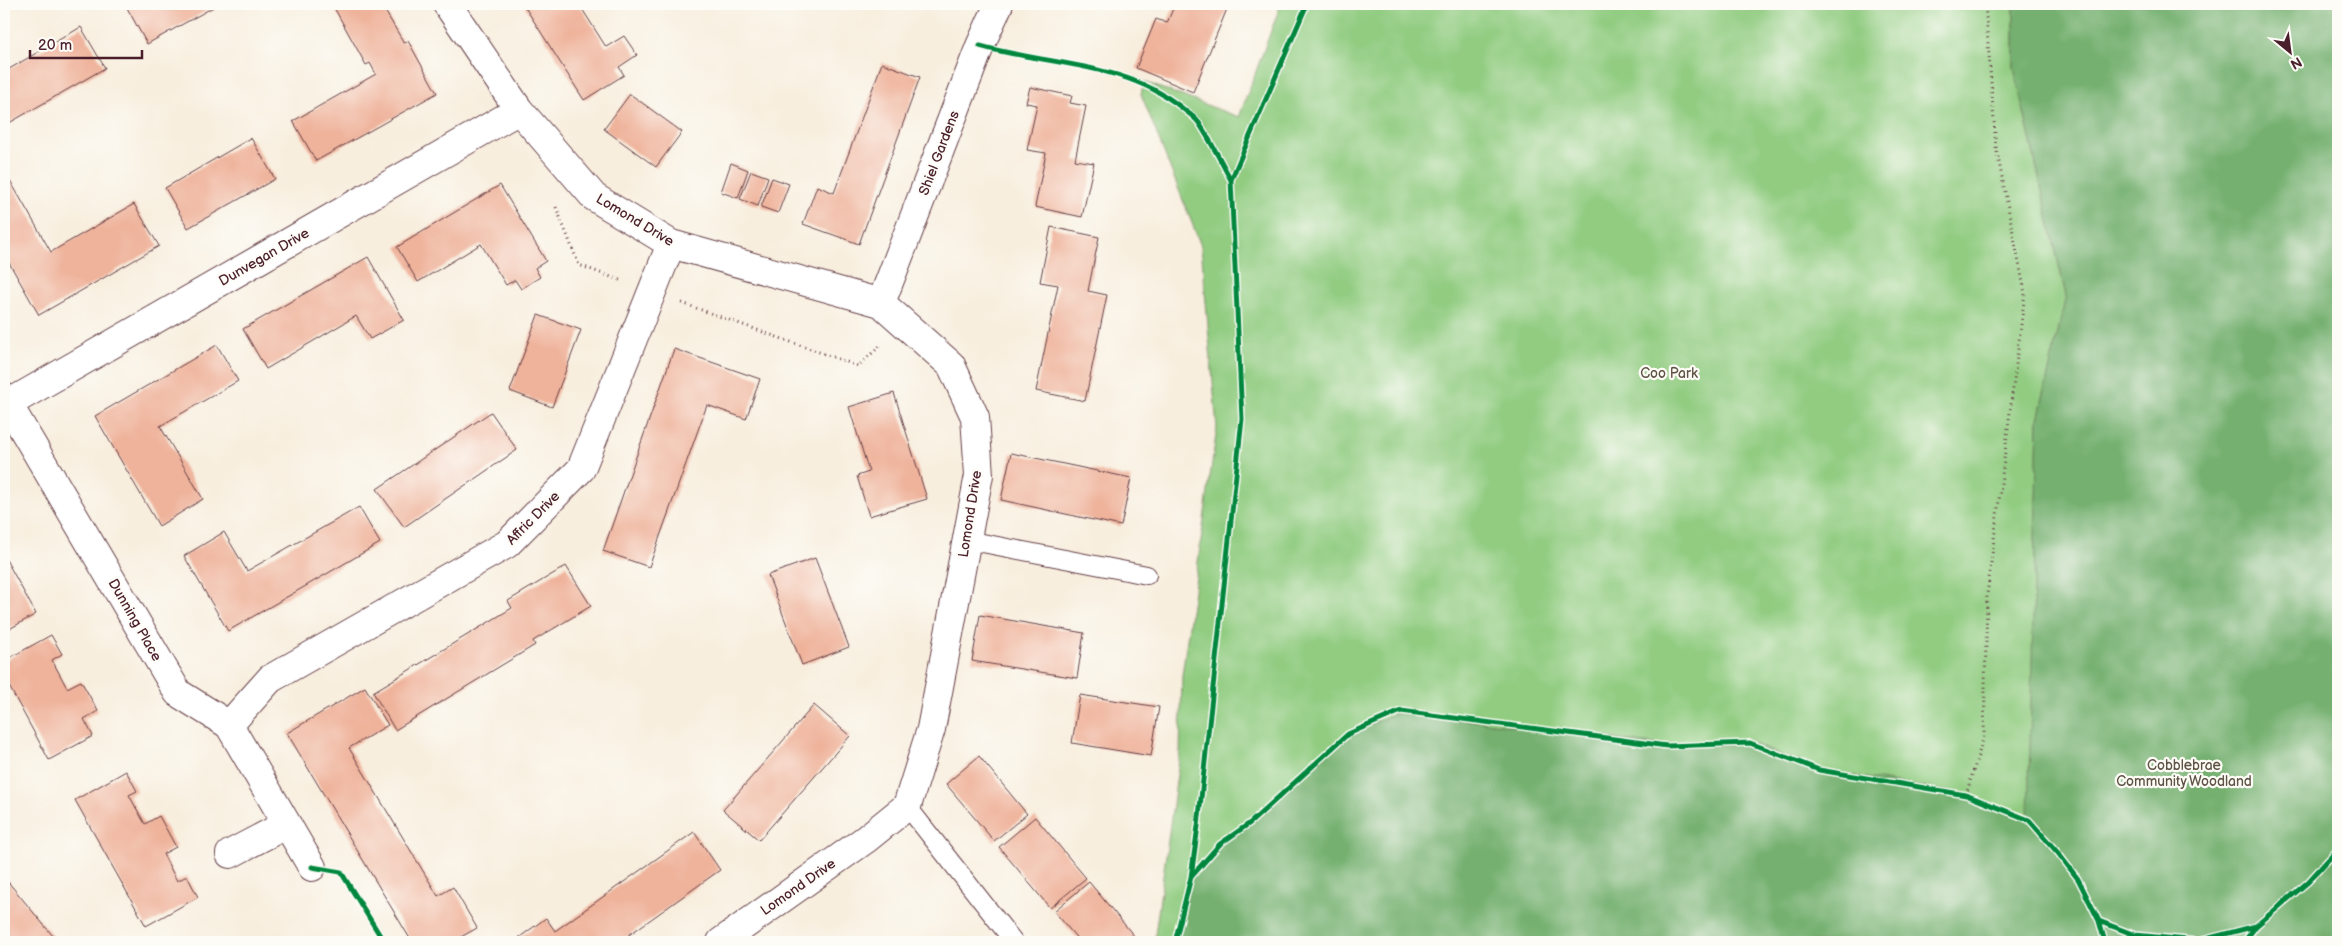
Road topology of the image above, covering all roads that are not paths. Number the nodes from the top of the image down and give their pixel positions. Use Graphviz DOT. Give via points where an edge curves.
graph roads {
  1 [pos="447,4"];
  2 [pos="999,4"];
  3 [pos="519,110"];
  4 [pos="671,244"];
  5 [pos="881,303"];
  6 [pos="6,401"];
  7 [pos="967,540"];
  8 [pos="1147,575"];
  9 [pos="229,725"];
  10 [pos="907,806"];
  11 [pos="287,824"];
  12 [pos="230,854"];
  13 [pos="312,867"];
  14 [pos="721,942"];
  15 [pos="1014,942"];
  1 -- 3 [label="street, Lomond Drive"];
  2 -- 5 [label="street, Shiel Gardens"];
  3 -- 4 [label="street, Lomond Drive" via="594,197"];
  3 -- 6 [label="street, Dunvegan Drive"];
  4 -- 5 [label="street, Lomond Drive"];
  4 -- 9 [label="street, Affric Drive" via="582,469 507,544 270,680"];
  5 -- 7 [label="street, Lomond Drive" via="951,365 975,417 979,475"];
  6 -- 9 [label="street, Dunning Place" via="178,692"];
  7 -- 8 [label="lane"];
  7 -- 10 [label="street, Lomond Drive" via="931,728"];
  9 -- 11 [label="street, Dunning Place"];
  10 -- 14 [label="street, Lomond Drive"];
  10 -- 15 [label="lane"];
  11 -- 12 [label="street"];
  11 -- 13 [label="street, Dunning Place"];
}
